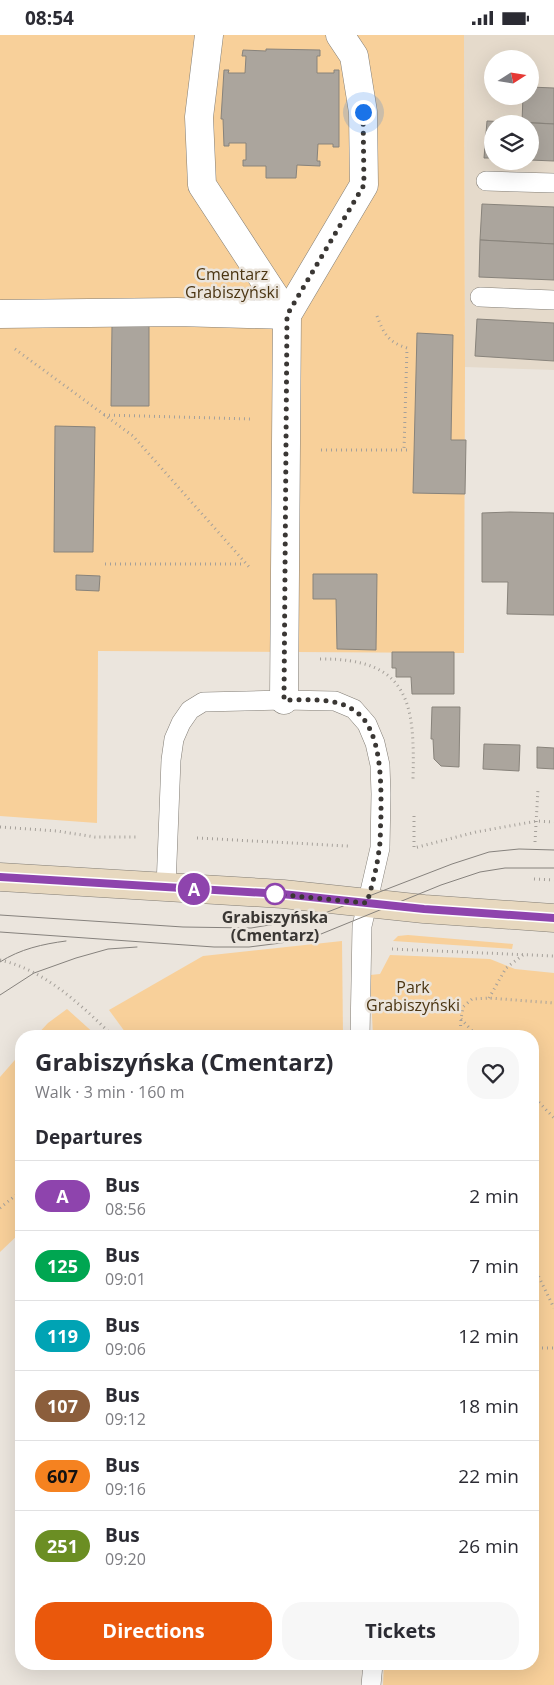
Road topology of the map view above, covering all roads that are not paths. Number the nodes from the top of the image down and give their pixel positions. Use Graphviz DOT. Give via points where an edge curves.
graph roads {
  1 [pos="209,35"];
  2 [pos="340,35"];
  3 [pos="486,181"];
  4 [pos="554,183"];
  5 [pos="480,297"];
  6 [pos="554,300"];
  7 [pos="0,314"];
  8 [pos="287,315"];
  9 [pos="284,700"];
  10 [pos="0,877"];
  11 [pos="166,887"];
  12 [pos="367,903"];
  13 [pos="554,918"];
  14 [pos="360,1030"];
  15 [pos="373,1670"];
  16 [pos="372,1685"];
  1 -- 8 [label="street" via="199,117 202,185"];
  2 -- 8 [label="street" via="354,55 363,112 364,185"];
  3 -- 4 [label="lane"];
  5 -- 6 [label="lane"];
  7 -- 8 [label="street" via="177,312"];
  8 -- 9 [label="street"];
  9 -- 11 [label="lane" via="203,702 190,710 181,723 174,739 171,760"];
  9 -- 12 [label="lane" via="335,701 354,709 367,724 375,743 380,765 380,848"];
  10 -- 11 [label="main road"];
  11 -- 12 [label="main road"];
  12 -- 13 [label="main road"];
  12 -- 14 [label="lane" via="362,926"];
  15 -- 16 [label="lane"];
}
